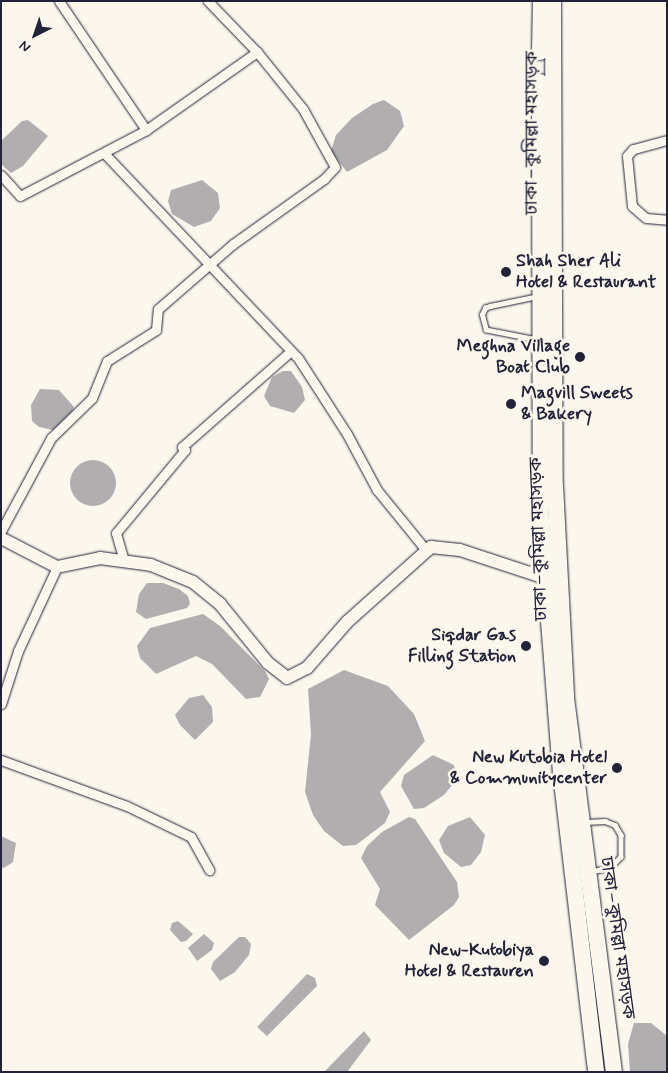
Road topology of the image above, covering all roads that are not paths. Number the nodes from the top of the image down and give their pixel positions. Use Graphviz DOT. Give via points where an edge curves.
graph roads {
  1 [pos="59,1"];
  2 [pos="208,1"];
  3 [pos="541,1"];
  4 [pos="553,1"];
  5 [pos="257,52"];
  6 [pos="146,130"];
  7 [pos="667,140"];
  8 [pos="104,153"];
  9 [pos="1,175"];
  10 [pos="667,220"];
  11 [pos="212,264"];
  12 [pos="540,296"];
  13 [pos="540,340"];
  14 [pos="291,351"];
  15 [pos="1,531"];
  16 [pos="1,538"];
  17 [pos="426,550"];
  18 [pos="124,561"];
  19 [pos="57,567"];
  20 [pos="545,578"];
  21 [pos="1,704"];
  22 [pos="1,760"];
  23 [pos="581,822"];
  24 [pos="209,870"];
  25 [pos="588,872"];
  26 [pos="596,1072"];
  27 [pos="614,1072"];
  1 -- 6 [label="street"];
  2 -- 5 [label="street"];
  3 -- 12 [label="highway, ঢাকা–কুমিল্লা মহাসড়ক"];
  4 -- 23 [label="highway, ঢাকা–কুমিল্লা মহাসড়ক" via="555,485 566,698"];
  5 -- 6 [label="street"];
  5 -- 11 [label="street" via="303,109 336,167 233,244"];
  6 -- 8 [label="street"];
  7 -- 10 [label="street" via="633,148 627,156 632,206 646,218"];
  8 -- 9 [label="street" via="20,196"];
  8 -- 11 [label="street"];
  11 -- 14 [label="street"];
  11 -- 15 [label="street" via="158,308 156,330 107,361 92,398 51,438"];
  12 -- 13 [label="highway, ঢাকা–কুমিল্লা মহাসড়ক"];
  12 -- 13 [label="lane" via="490,306 482,315 486,330"];
  13 -- 20 [label="highway, ঢাকা–কুমিল্লা মহাসড়ক"];
  14 -- 17 [label="street" via="346,434 377,490"];
  14 -- 18 [label="street" via="182,447 185,450 116,533"];
  16 -- 19 [label="street"];
  17 -- 18 [label="street" via="346,622 307,668 287,678 272,668 220,604 193,582 151,565"];
  17 -- 20 [label="street" via="440,546 453,549"];
  18 -- 19 [label="street" via="100,558"];
  19 -- 21 [label="street" via="18,651"];
  20 -- 26 [label="highway, ঢাকা–কুমিল্লা মহাসড়ক" via="561,773"];
  22 -- 24 [label="street" via="127,806 191,837"];
  23 -- 25 [label="highway, ঢাকা–কুমিল্লা মহাসড়ক"];
  23 -- 25 [label="lane" via="605,821 615,825 621,835 622,857 610,868"];
  25 -- 27 [label="highway, ঢাকা–কুমিল্লা মহাসড়ক"];
}
